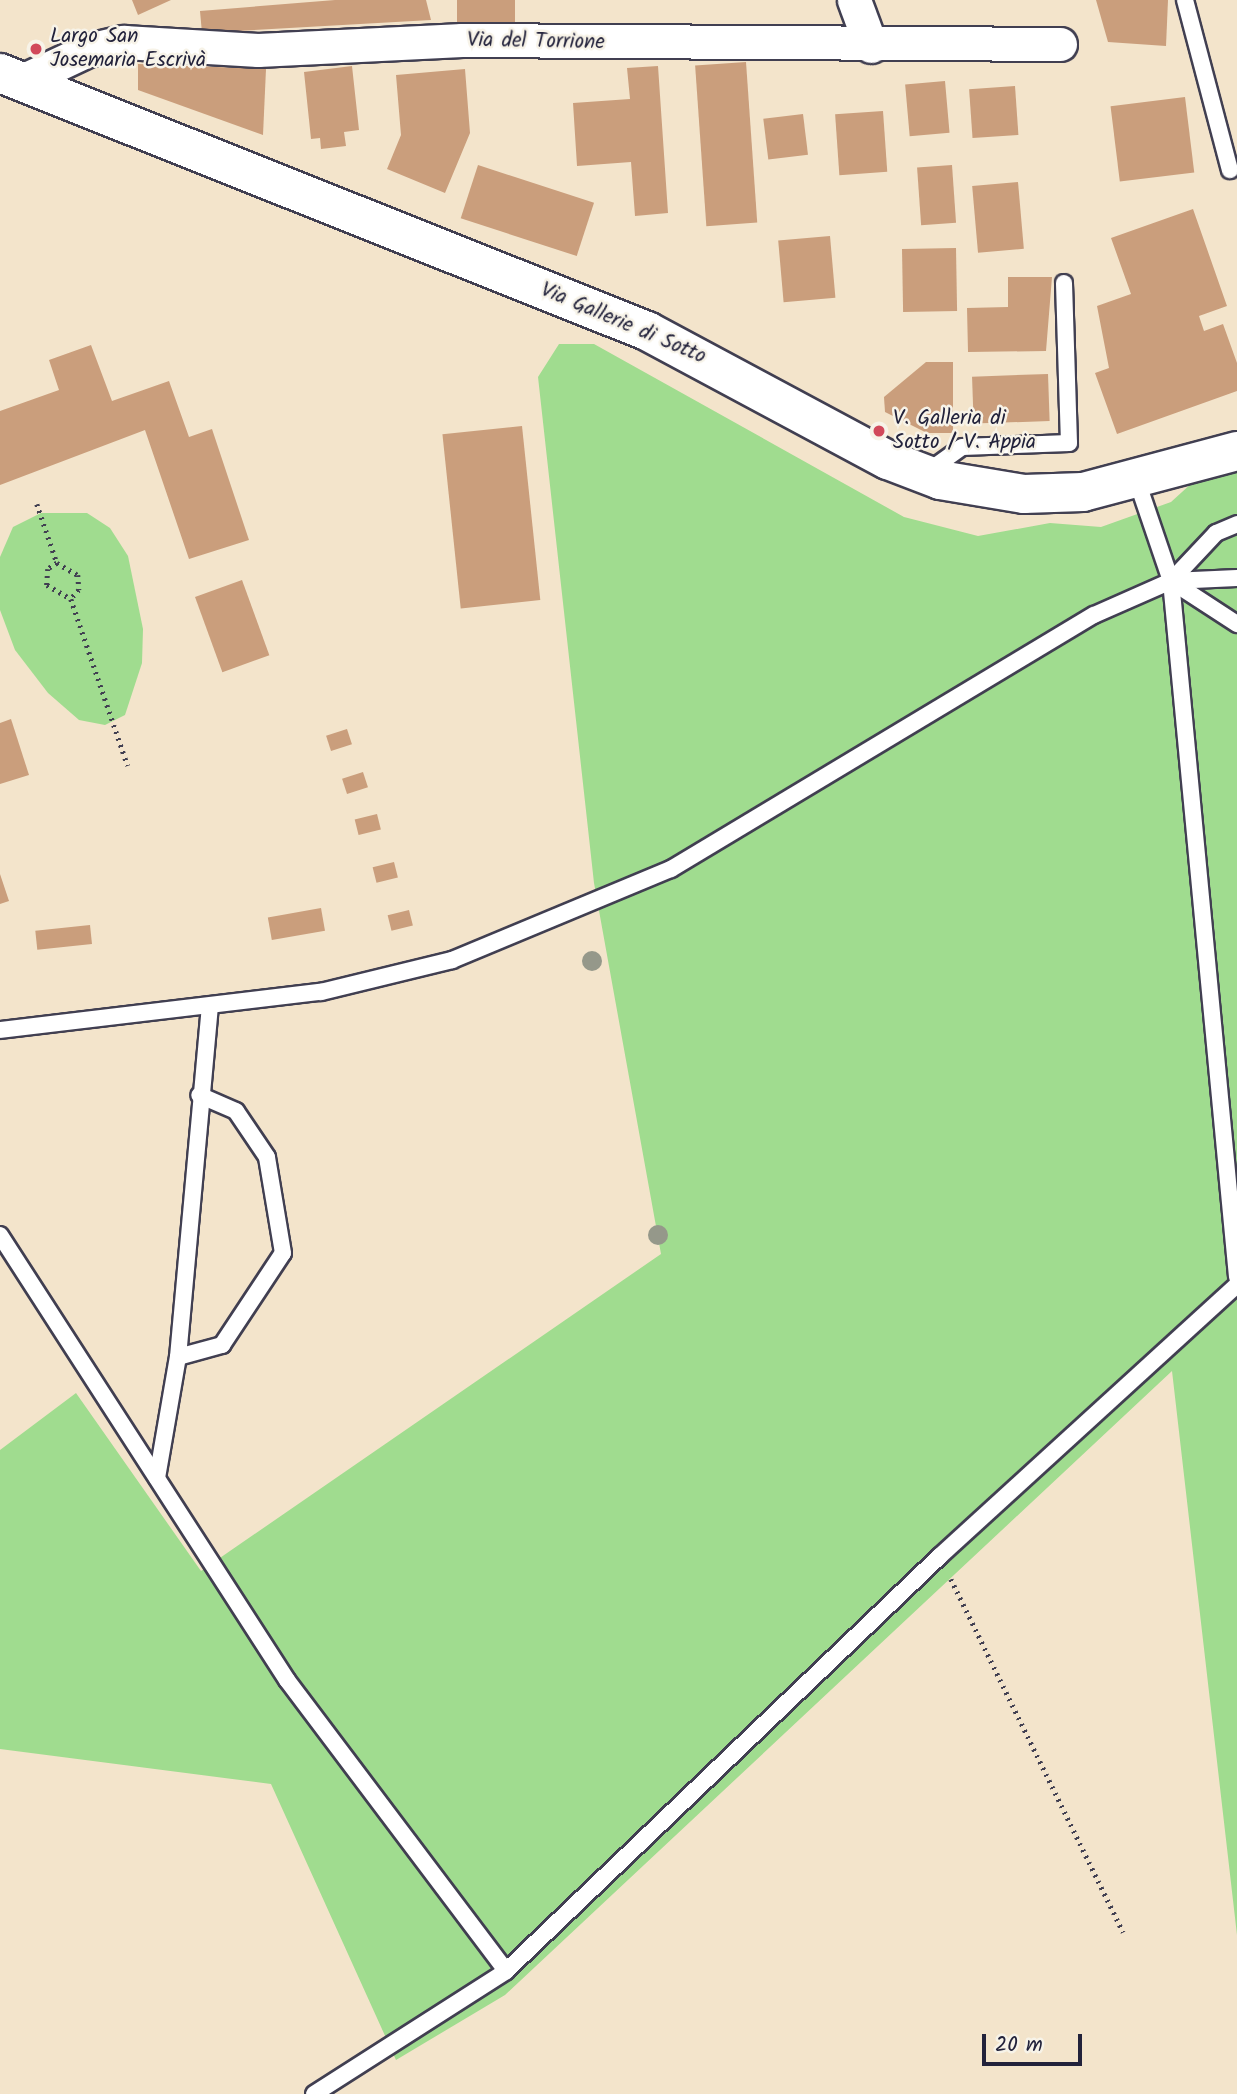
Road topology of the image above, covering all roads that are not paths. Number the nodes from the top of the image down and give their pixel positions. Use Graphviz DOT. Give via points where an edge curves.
graph roads {
  1 [pos="854,0"];
  2 [pos="1185,0"];
  3 [pos="1060,44"];
  4 [pos="871,46"];
  5 [pos="11,77"];
  6 [pos="1230,170"];
  7 [pos="1064,283"];
  8 [pos="1233,452"];
  9 [pos="924,475"];
  10 [pos="1137,481"];
  11 [pos="1237,524"];
  12 [pos="1237,578"];
  13 [pos="1171,581"];
  14 [pos="1237,624"];
  15 [pos="210,1006"];
  16 [pos="0,1030"];
  17 [pos="199,1095"];
  18 [pos="0,1235"];
  19 [pos="1237,1277"];
  20 [pos="1237,1285"];
  21 [pos="178,1357"];
  22 [pos="157,1478"];
  23 [pos="506,1971"];
  24 [pos="311,2093"];
  1 -- 4 [label="street"];
  2 -- 6 [label="lane"];
  3 -- 4 [label="street, Via del Torrione"];
  4 -- 5 [label="street, Via del Torrione" via="462,40 231,50 124,42"];
  5 -- 9 [label="main road, Via Gallerie di Sotto" via="647,331"];
  7 -- 9 [label="lane" via="1069,443 962,447"];
  8 -- 10 [label="main road, Via Gallerie di Sotto"];
  9 -- 10 [label="main road, Via Gallerie di Sotto" via="1024,495"];
  10 -- 13 [label="lane"];
  11 -- 13 [label="lane" via="1216,533"];
  12 -- 13 [label="lane"];
  13 -- 14 [label="lane"];
  13 -- 15 [label="lane" via="1094,615 671,869 601,903 452,960 321,992"];
  13 -- 19 [label="lane"];
  15 -- 16 [label="lane"];
  15 -- 17 [label="lane"];
  17 -- 21 [label="lane"];
  17 -- 21 [label="lane" via="236,1111 267,1157 283,1253 258,1300 222,1345"];
  18 -- 22 [label="lane"];
  20 -- 23 [label="lane" via="940,1556"];
  21 -- 22 [label="lane"];
  22 -- 23 [label="lane" via="287,1680"];
  23 -- 24 [label="lane"];
}
